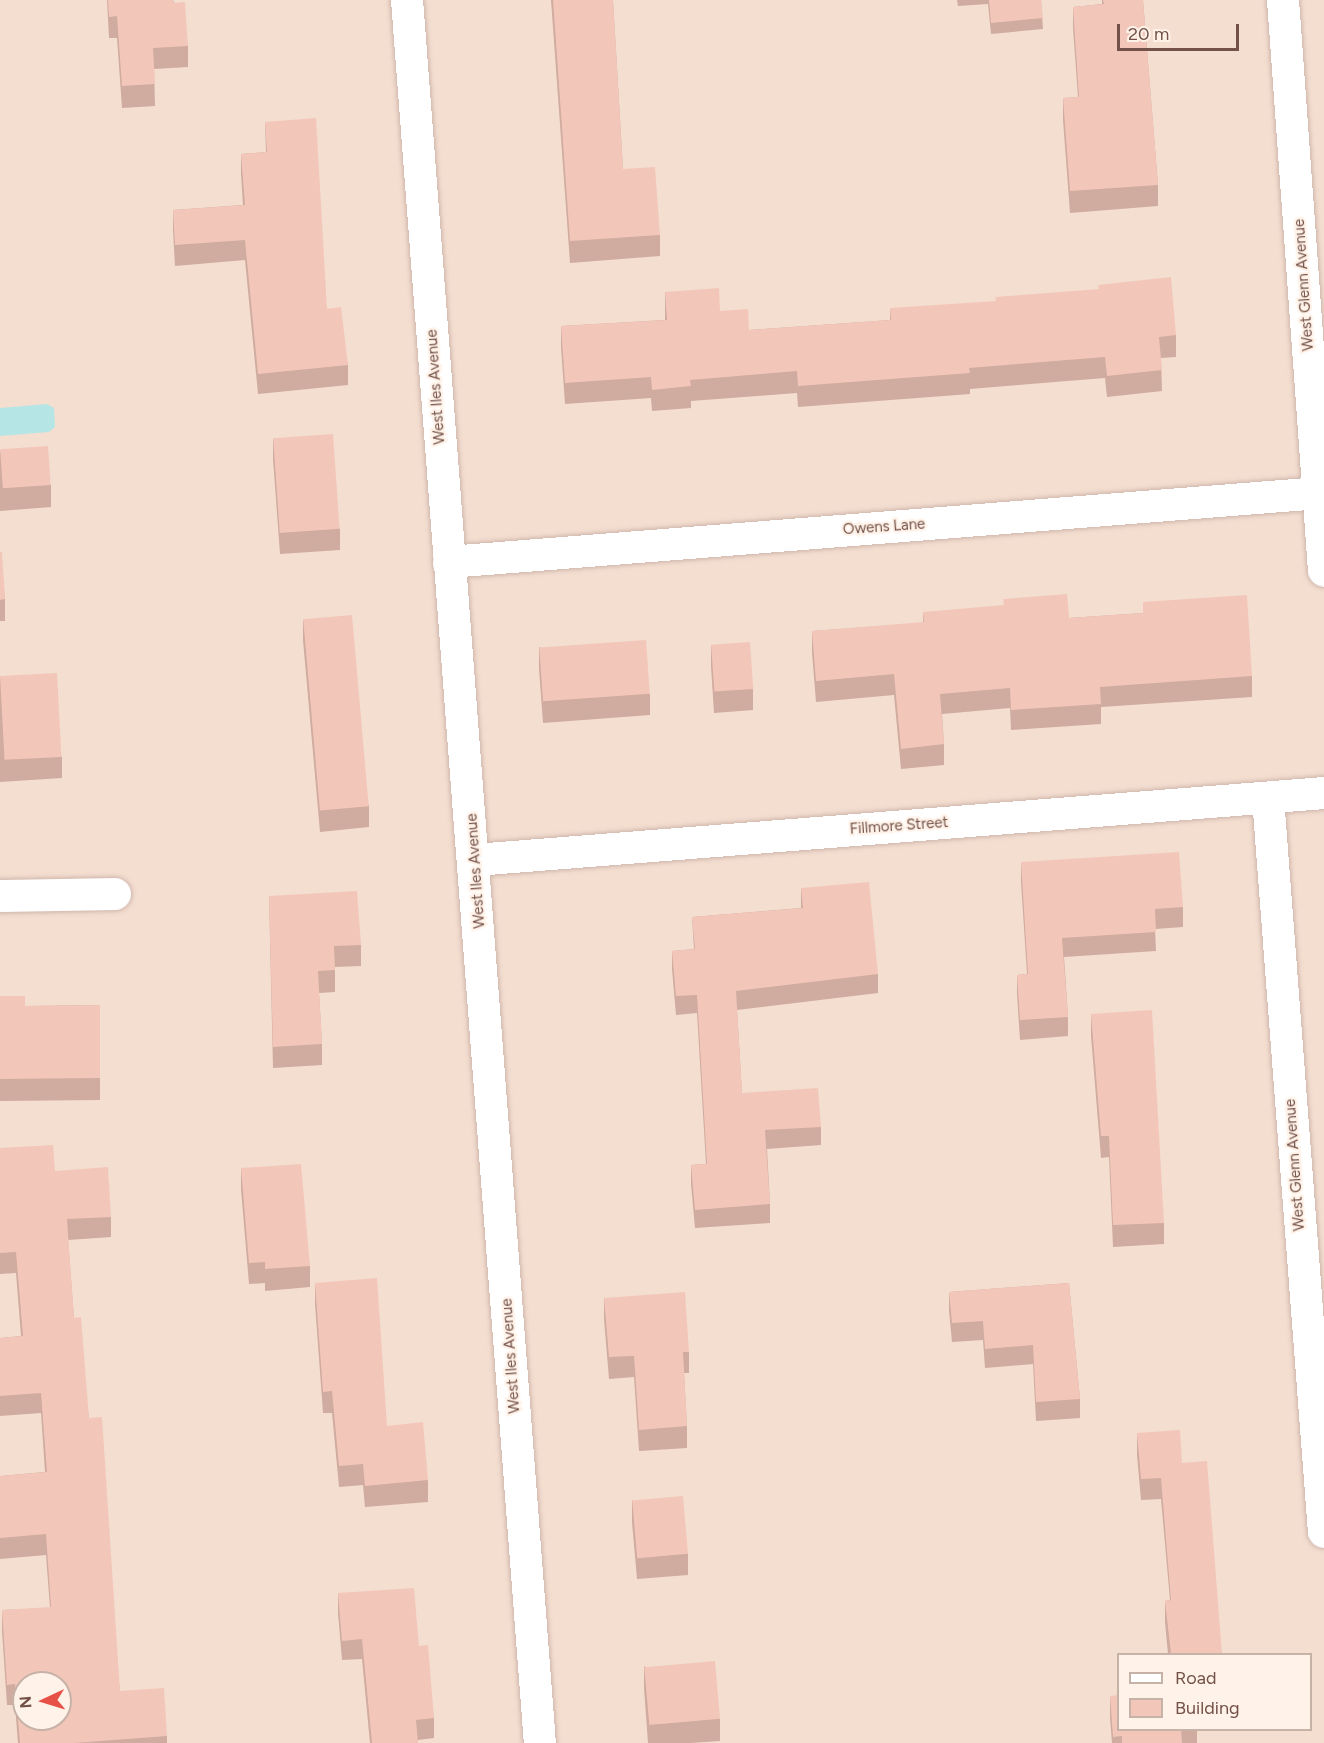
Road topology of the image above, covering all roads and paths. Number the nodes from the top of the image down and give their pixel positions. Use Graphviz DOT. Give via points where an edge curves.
graph roads {
  1 [pos="407,0"];
  2 [pos="1283,0"];
  3 [pos="1319,493"];
  4 [pos="449,561"];
  5 [pos="1324,571"];
  6 [pos="1324,793"];
  7 [pos="1268,798"];
  8 [pos="474,860"];
  9 [pos="115,894"];
  10 [pos="0,896"];
  11 [pos="1324,1532"];
  12 [pos="540,1743"];
  1 -- 4 [label="street, West Iles Avenue"];
  2 -- 3 [label="street, West Glenn Avenue"];
  3 -- 4 [label="street, Owens Lane"];
  3 -- 5 [label="street, West Glenn Avenue"];
  4 -- 8 [label="street, West Iles Avenue"];
  6 -- 7 [label="street, Fillmore Street"];
  7 -- 8 [label="street, Fillmore Street"];
  7 -- 11 [label="street, West Glenn Avenue"];
  8 -- 12 [label="street, West Iles Avenue"];
  9 -- 10 [label="street"];
}
